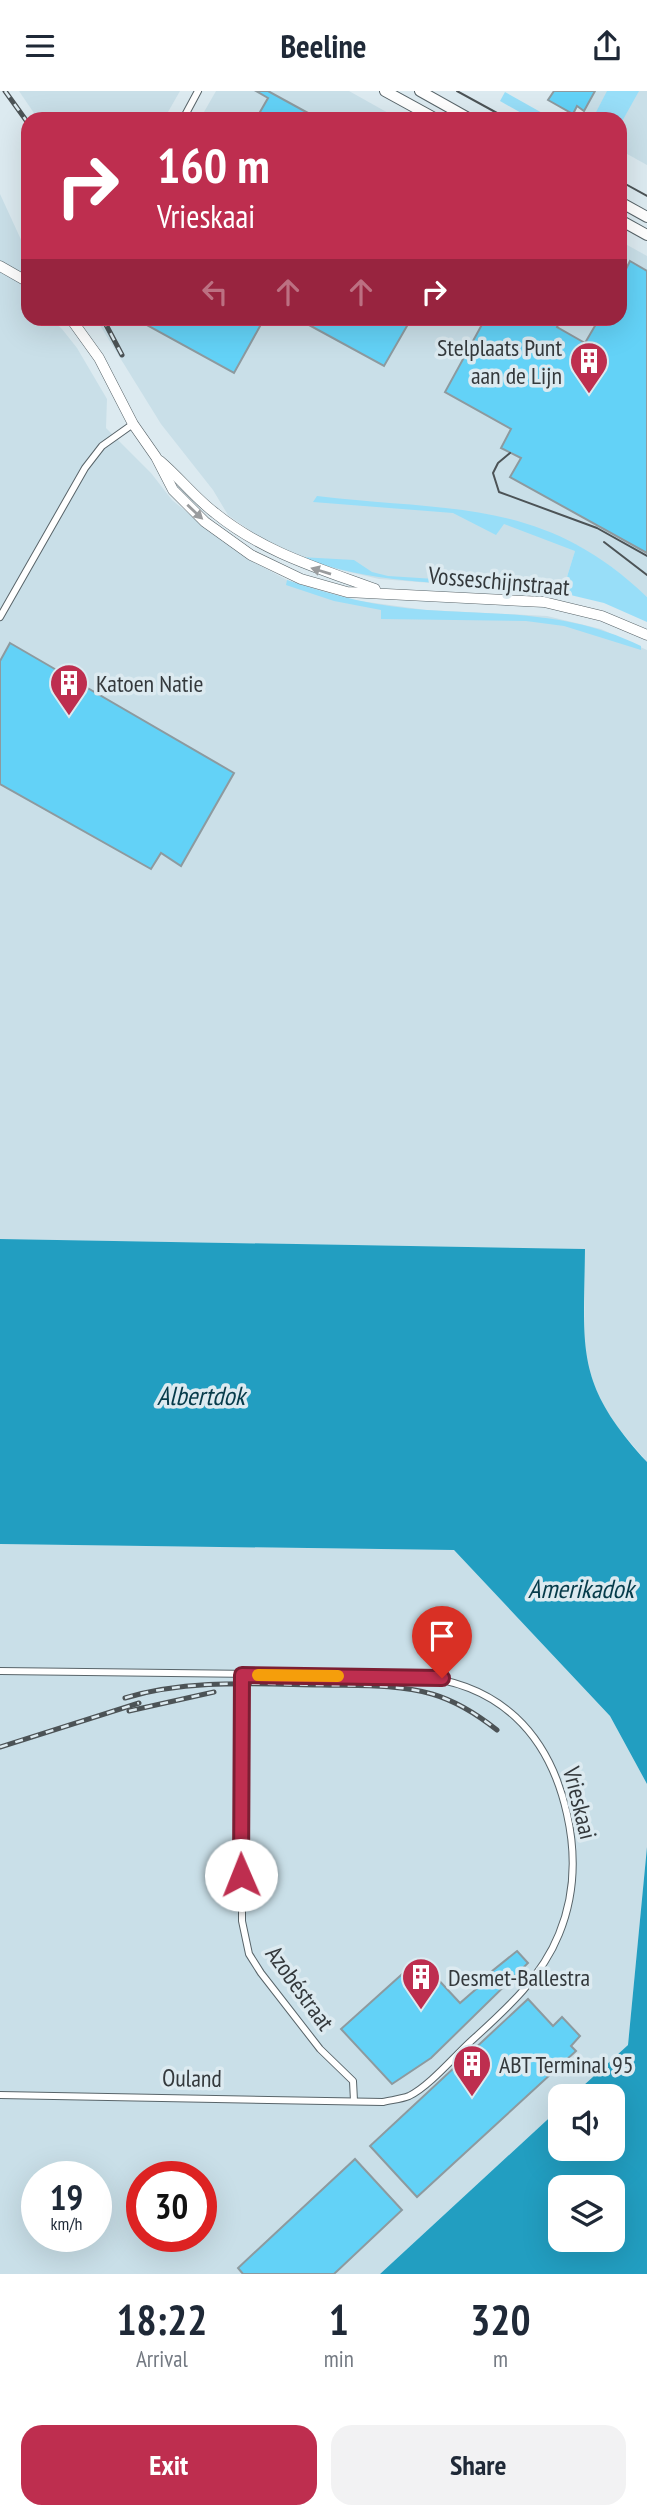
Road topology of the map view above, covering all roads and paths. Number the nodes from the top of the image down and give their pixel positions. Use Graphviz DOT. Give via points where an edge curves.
graph roads {
  1 [pos="198,91"];
  2 [pos="385,91"];
  3 [pos="420,91"];
  4 [pos="187,112"];
  5 [pos="423,112"];
  6 [pos="458,112"];
  7 [pos="627,206"];
  8 [pos="647,217"];
  9 [pos="627,224"];
  10 [pos="647,235"];
  11 [pos="0,266"];
  12 [pos="21,278"];
  13 [pos="76,326"];
  14 [pos="133,423"];
  15 [pos="0,617"];
  16 [pos="647,635"];
  17 [pos="0,1671"];
  18 [pos="242,1675"];
  19 [pos="0,2095"];
  20 [pos="354,2101"];
  21 [pos="383,2102"];
  1 -- 4 [label="street"];
  2 -- 5 [label="main road"];
  3 -- 6 [label="main road"];
  7 -- 8 [label="main road"];
  9 -- 10 [label="main road"];
  11 -- 12 [label="street"];
  13 -- 14 [label="street, Vosseschijnstraat" via="99,358"];
  14 -- 15 [label="street" via="94,455"];
  14 -- 16 [label="street, Vosseschijnstraat" via="184,502 251,555 289,574 347,592 544,602 603,616"];
  17 -- 18 [label="street, Vrieskaai"];
  18 -- 20 [label="street, Azobéstraat" via="242,1920 249,1954 320,2049 353,2081"];
  18 -- 21 [label="street, Vrieskaai" via="415,1676 454,1682 508,1710 535,1738 556,1774 570,1829 572,1880 568,1910 546,1960 527,1988 410,2096"];
  19 -- 20 [label="street, Ouland"];
  20 -- 21 [label="street, Ouland"];
}
